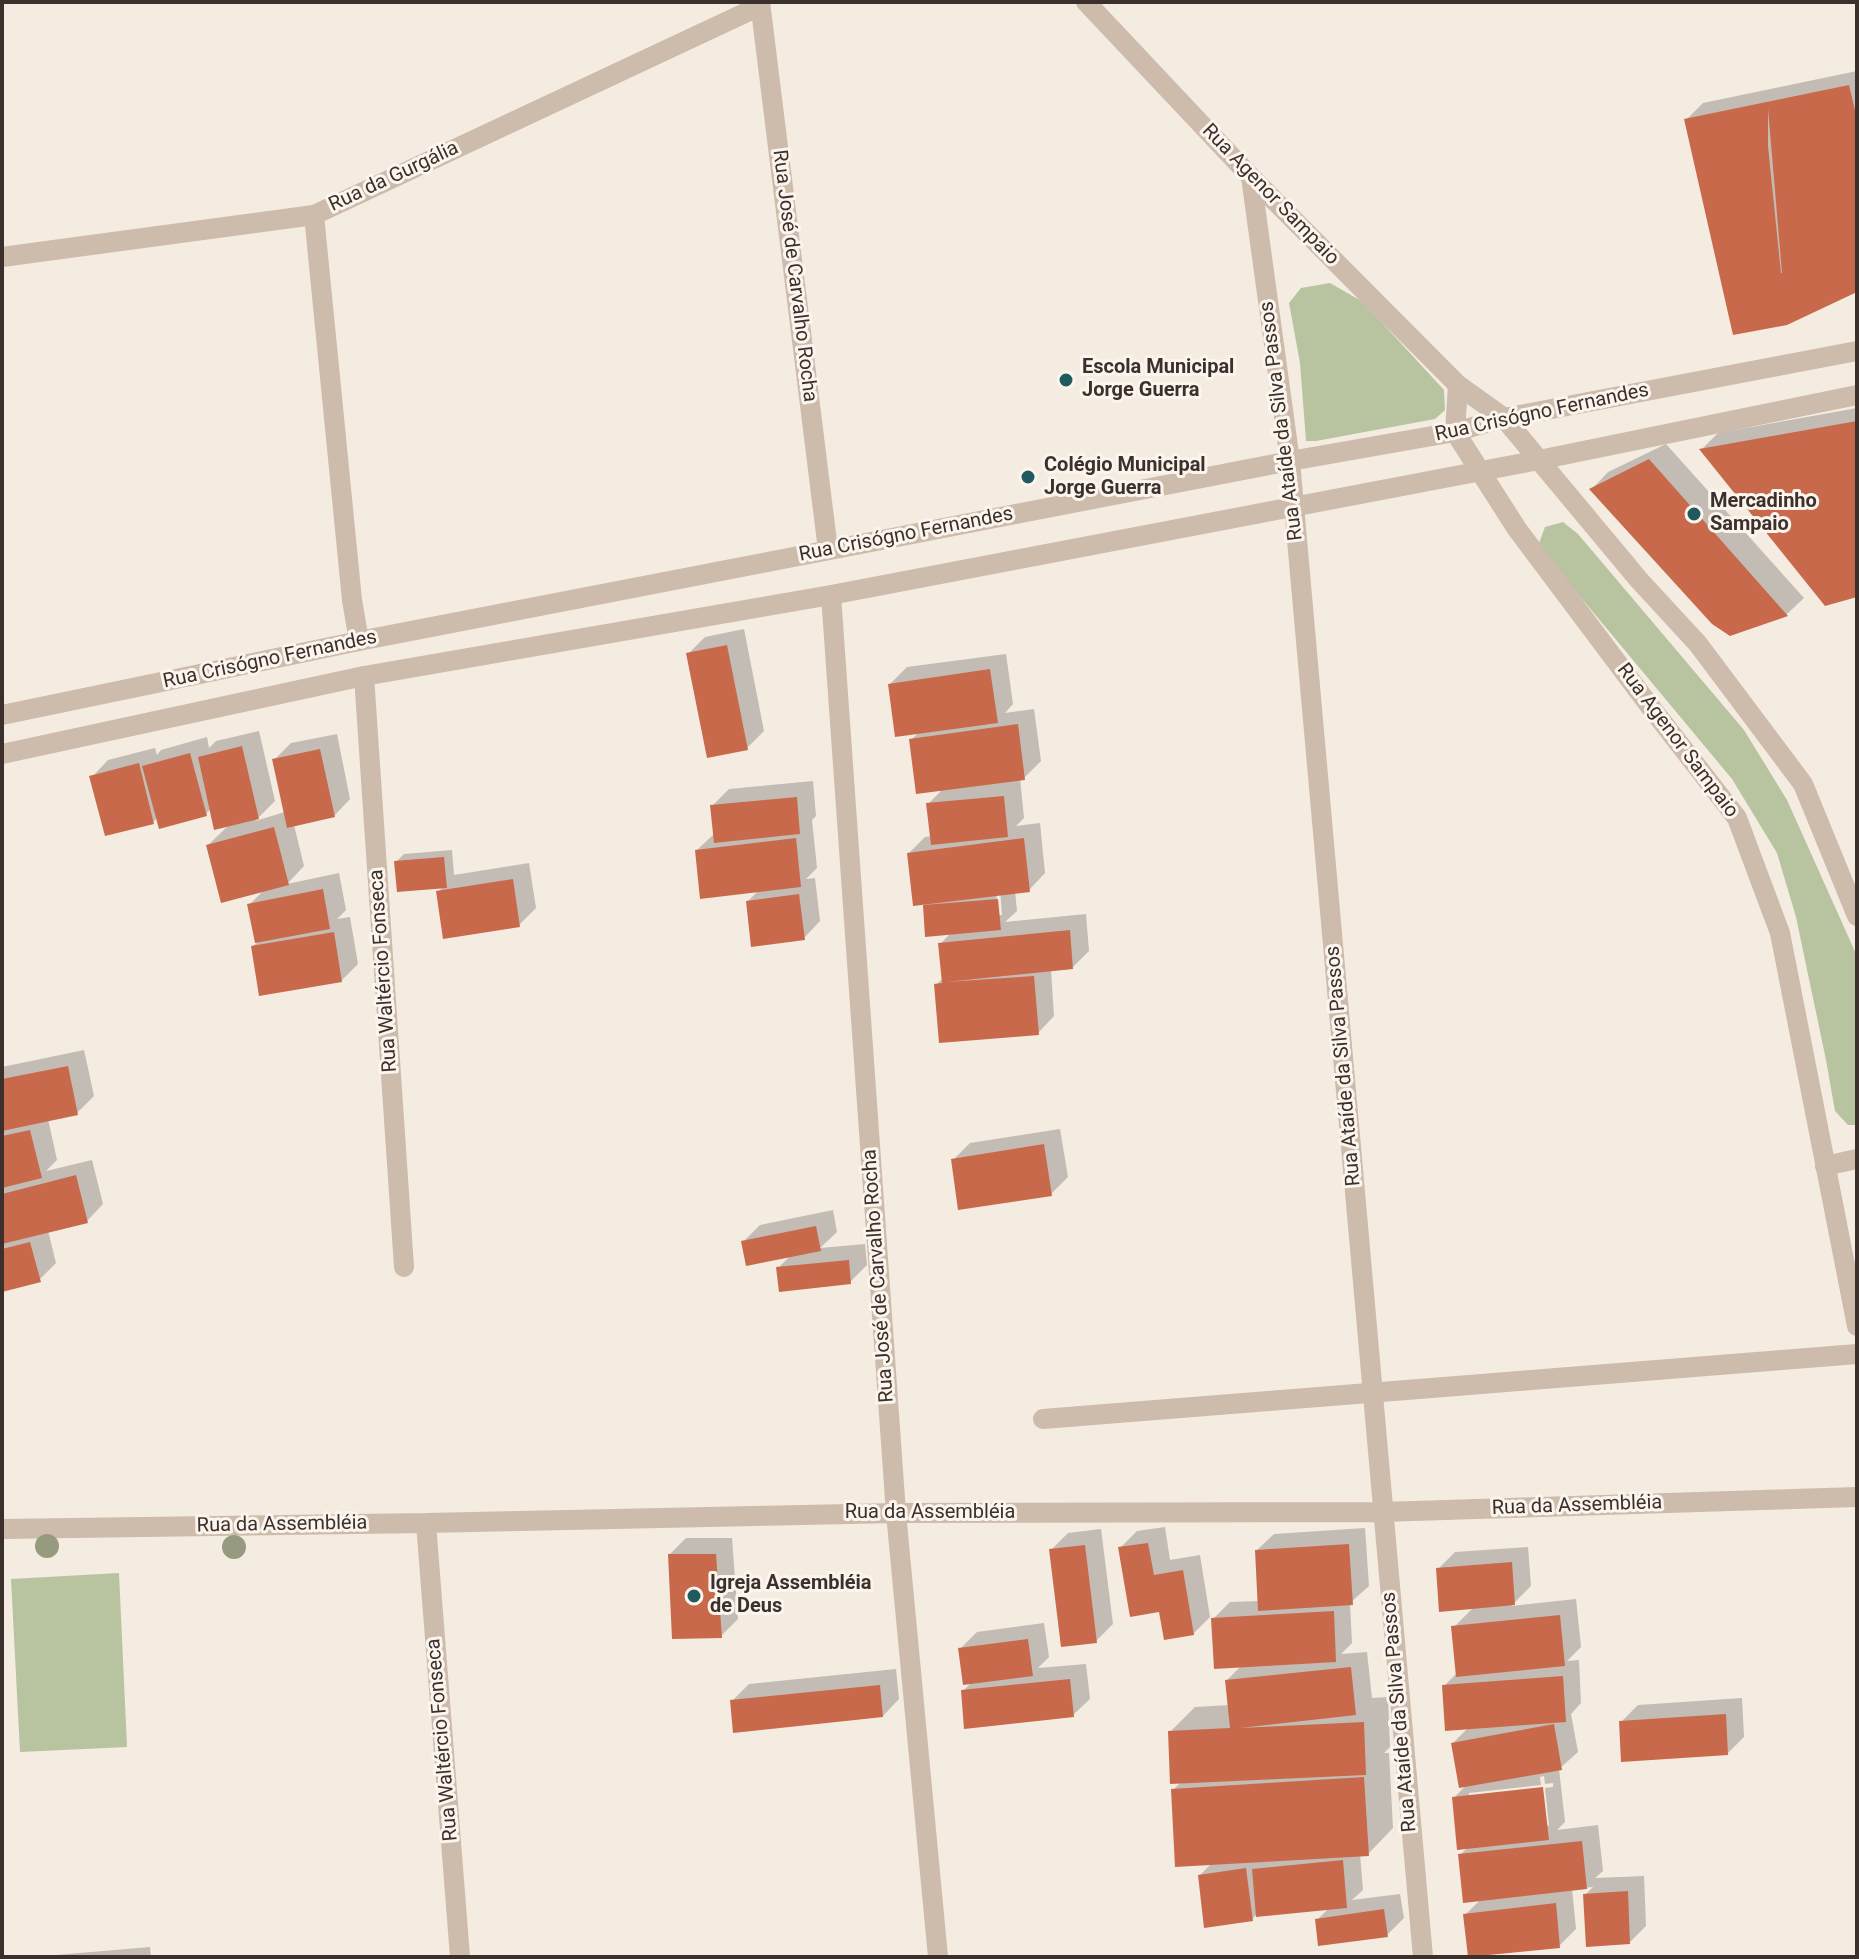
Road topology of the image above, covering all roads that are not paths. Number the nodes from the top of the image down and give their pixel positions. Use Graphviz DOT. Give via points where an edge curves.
graph roads {
  1 [pos="1086,2"];
  2 [pos="760,4"];
  3 [pos="1251,177"];
  4 [pos="314,215"];
  5 [pos="2,257"];
  6 [pos="1857,351"];
  7 [pos="1458,385"];
  8 [pos="1857,395"];
  9 [pos="1504,418"];
  10 [pos="1455,432"];
  11 [pos="1539,460"];
  12 [pos="1290,461"];
  13 [pos="1481,471"];
  14 [pos="1293,507"];
  15 [pos="828,550"];
  16 [pos="831,595"];
  17 [pos="359,641"];
  18 [pos="364,676"];
  19 [pos="2,715"];
  20 [pos="2,754"];
  21 [pos="1857,916"];
  22 [pos="1857,1159"];
  23 [pos="1825,1166"];
  24 [pos="404,1267"];
  25 [pos="1857,1326"];
  26 [pos="1857,1354"];
  27 [pos="1374,1392"];
  28 [pos="1043,1419"];
  29 [pos="1857,1497"];
  30 [pos="1382,1512"];
  31 [pos="896,1513"];
  32 [pos="426,1523"];
  33 [pos="2,1529"];
  34 [pos="460,1957"];
  35 [pos="938,1957"];
  36 [pos="1423,1957"];
  1 -- 3 [label="street, Rua Agenor Sampaio"];
  2 -- 4 [label="street, Rua da Gurgália"];
  2 -- 15 [label="street, Rua José de Carvalho Rocha"];
  3 -- 7 [label="street, Rua Agenor Sampaio"];
  3 -- 12 [label="street, Rua Ataíde da Silva Passos"];
  4 -- 5 [label="street, Rua da Gurgália"];
  4 -- 17 [label="street"];
  6 -- 9 [label="street, Rua Crisógno Fernandes"];
  7 -- 9 [label="street, Rua Agenor Sampaio"];
  7 -- 10 [label="street"];
  8 -- 11 [label="street, Rua Crisógno Fernandes"];
  9 -- 10 [label="street, Rua Crisógno Fernandes"];
  9 -- 11 [label="street, Rua Agenor Sampaio"];
  10 -- 12 [label="street, Rua Crisógno Fernandes"];
  10 -- 13 [label="street, Rua Agenor Sampaio"];
  11 -- 13 [label="street, Rua Crisógno Fernandes"];
  11 -- 21 [label="street, Rua Agenor Sampaio" via="1698,644 1803,784"];
  12 -- 14 [label="street, Rua Ataíde da Silva Passos"];
  12 -- 15 [label="street, Rua Crisógno Fernandes"];
  13 -- 14 [label="street, Rua Crisógno Fernandes"];
  13 -- 23 [label="street, Rua Agenor Sampaio" via="1517,529 1737,818 1780,933"];
  14 -- 16 [label="street, Rua Crisógno Fernandes"];
  14 -- 27 [label="street, Rua Ataíde da Silva Passos"];
  15 -- 17 [label="street, Rua Crisógno Fernandes"];
  16 -- 18 [label="street, Rua Crisógno Fernandes"];
  16 -- 31 [label="street, Rua José de Carvalho Rocha"];
  17 -- 19 [label="street, Rua Crisógno Fernandes"];
  18 -- 20 [label="street, Rua Crisógno Fernandes"];
  18 -- 24 [label="street, Rua Waltércio Fonseca"];
  22 -- 23 [label="street"];
  23 -- 25 [label="street, Rua Agenor Sampaio"];
  26 -- 27 [label="street"];
  27 -- 28 [label="street"];
  27 -- 30 [label="street, Rua Ataíde da Silva Passos"];
  29 -- 30 [label="street, Rua da Assembléia"];
  30 -- 31 [label="street, Rua da Assembléia"];
  30 -- 36 [label="street, Rua Ataíde da Silva Passos"];
  31 -- 32 [label="street, Rua da Assembléia"];
  31 -- 35 [label="street, Rua José de Carvalho Rocha"];
  32 -- 33 [label="street, Rua da Assembléia"];
  32 -- 34 [label="street, Rua Waltércio Fonseca"];
}
